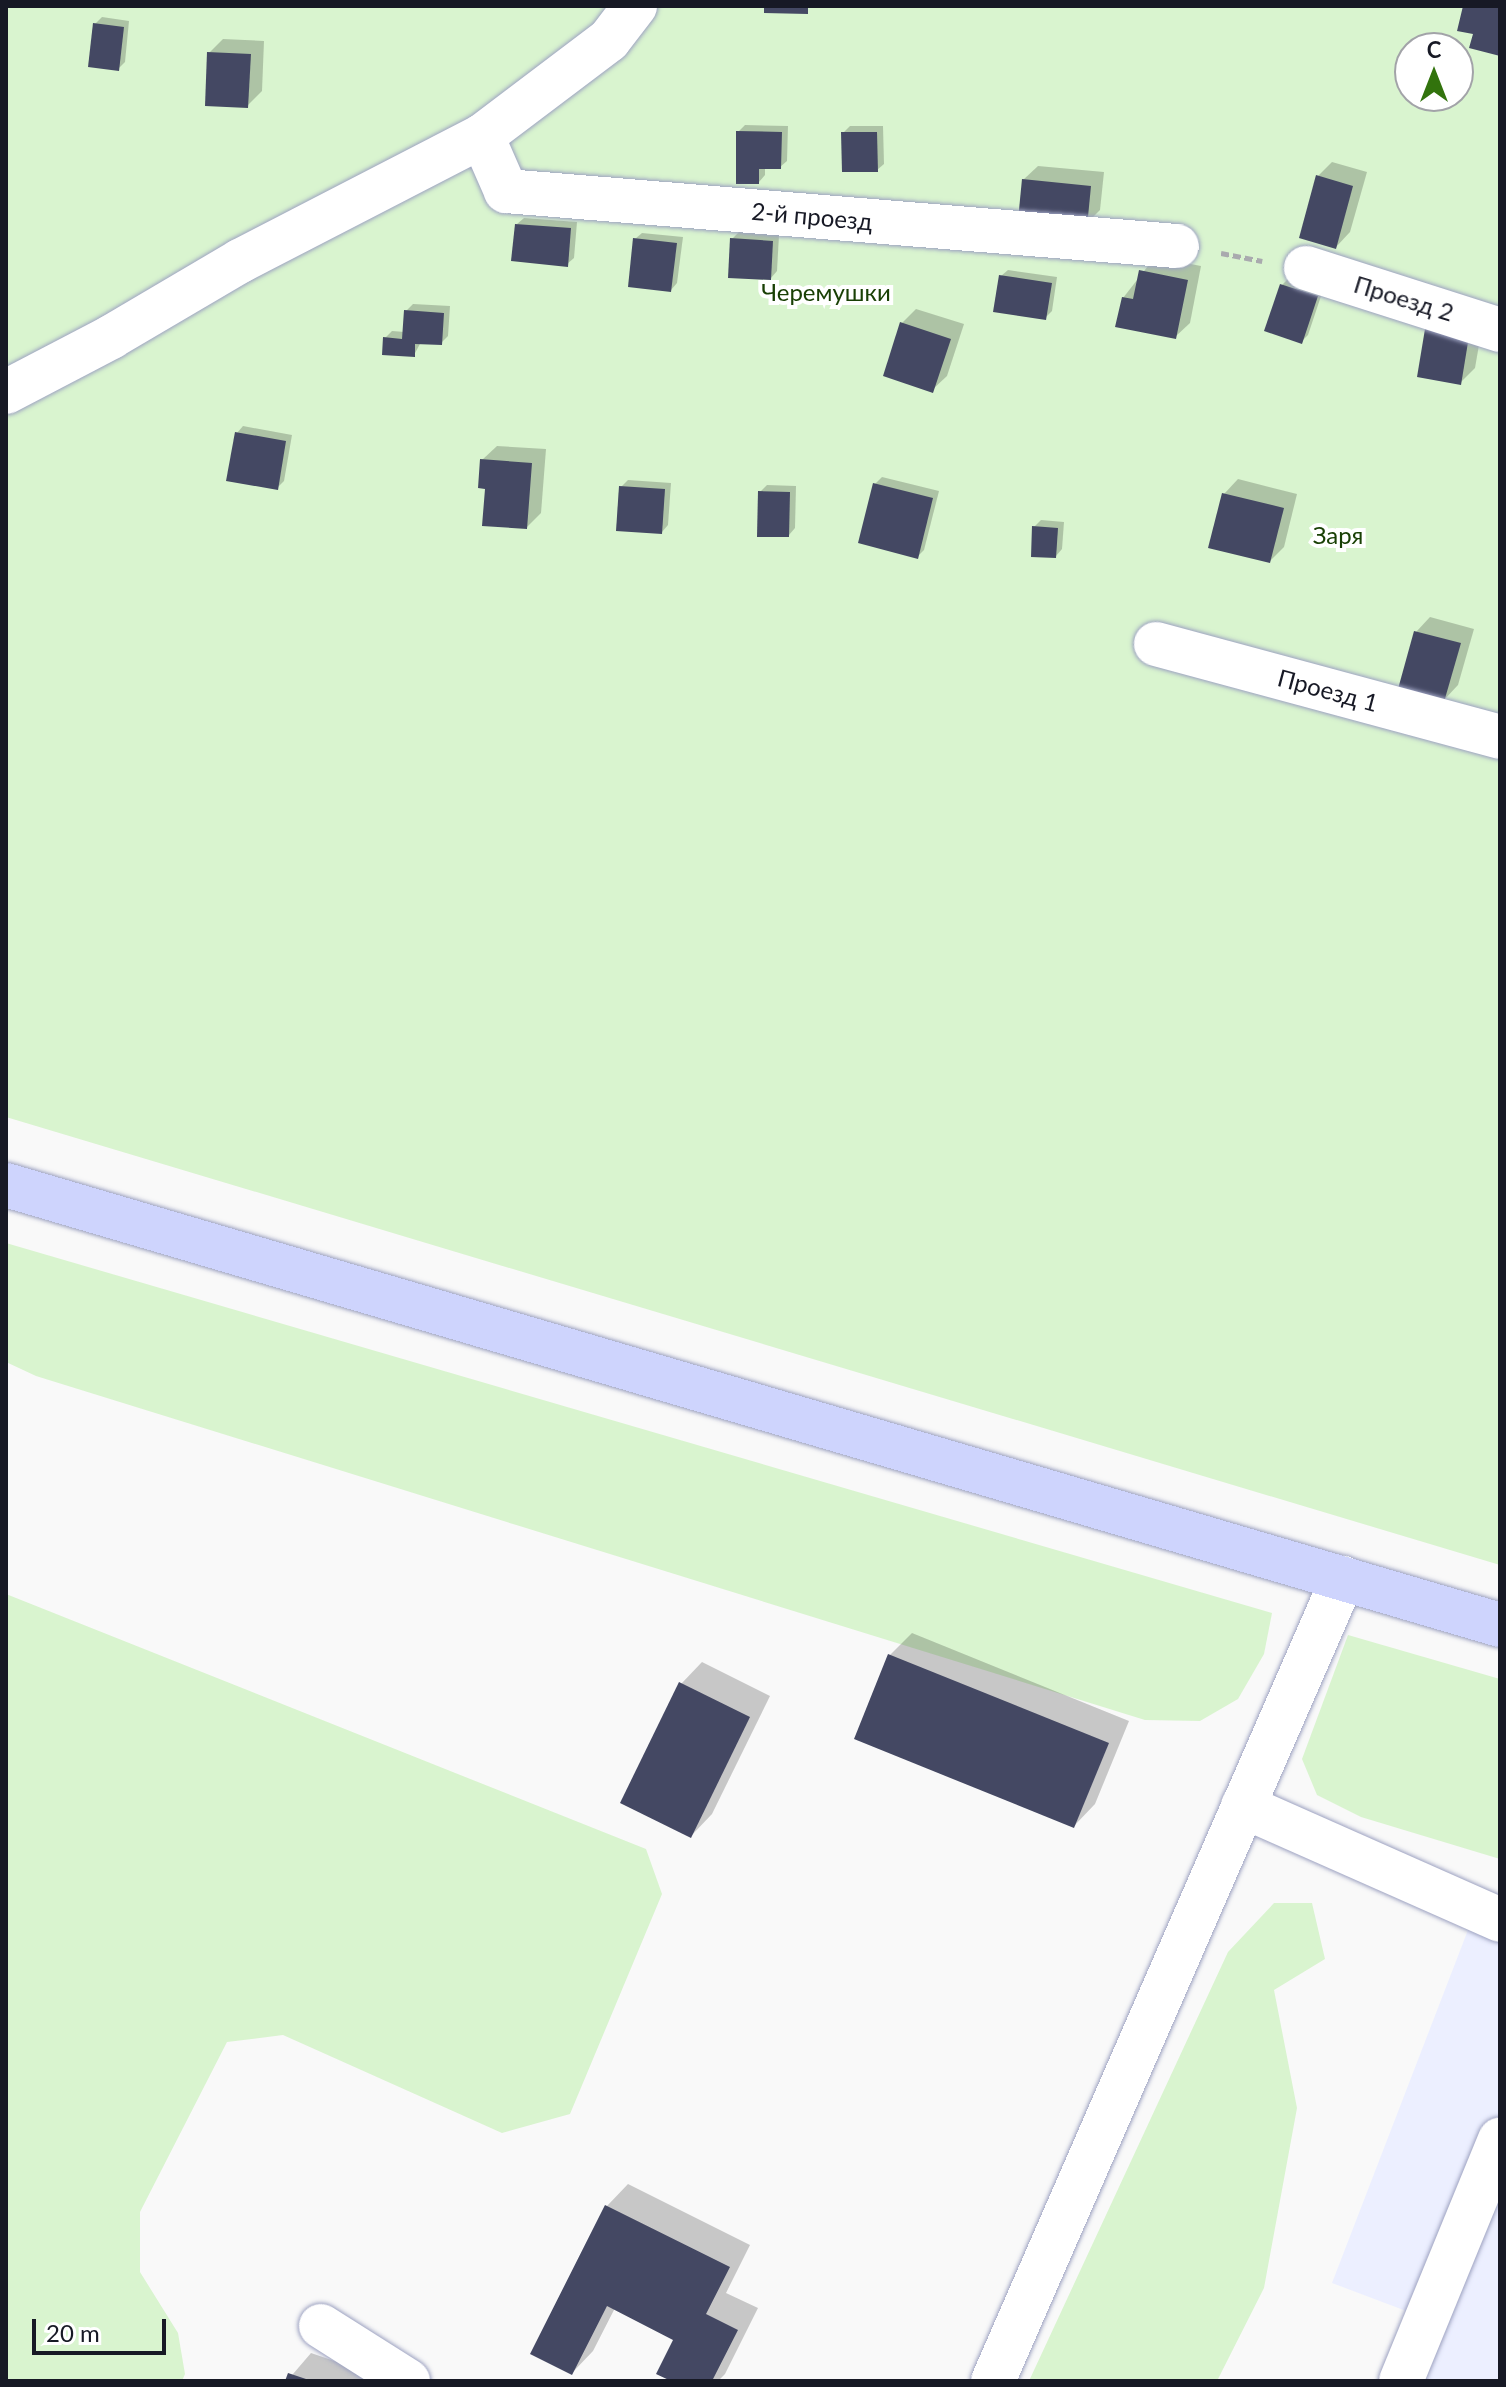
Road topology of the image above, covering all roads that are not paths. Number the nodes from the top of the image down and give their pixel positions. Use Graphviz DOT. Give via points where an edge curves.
graph roads {
  1 [pos="635,6"];
  2 [pos="482,136"];
  3 [pos="1177,246"];
  4 [pos="1306,268"];
  5 [pos="1500,330"];
  6 [pos="6,392"];
  7 [pos="1156,644"];
  8 [pos="1500,737"];
  9 [pos="6,1185"];
  10 [pos="1343,1578"];
  11 [pos="1500,1625"];
  12 [pos="1243,1806"];
  13 [pos="1500,1920"];
  14 [pos="1500,2140"];
  15 [pos="321,2326"];
  16 [pos="408,2381"];
  17 [pos="993,2381"];
  18 [pos="1401,2381"];
  1 -- 2 [label="street" via="609,40"];
  2 -- 3 [label="street, 2-й проезд" via="506,191"];
  2 -- 6 [label="street" via="240,261"];
  4 -- 5 [label="street, Проезд 2"];
  7 -- 8 [label="street, Проезд 1"];
  9 -- 10 [label="main road"];
  10 -- 11 [label="main road"];
  10 -- 12 [label="street"];
  12 -- 13 [label="street"];
  12 -- 17 [label="street"];
  14 -- 18 [label="street"];
  15 -- 16 [label="street"];
}
